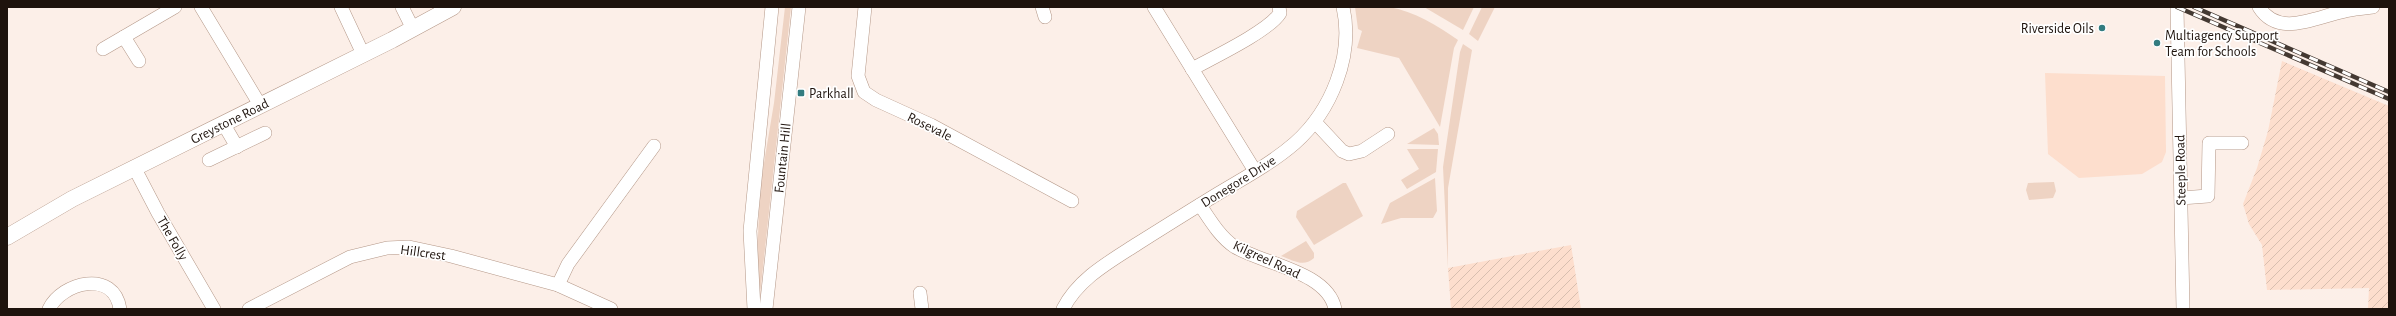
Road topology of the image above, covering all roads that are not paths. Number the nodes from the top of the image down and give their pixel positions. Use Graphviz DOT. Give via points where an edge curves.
graph roads {
  1 [pos="174,7"];
  2 [pos="201,7"];
  3 [pos="342,7"];
  4 [pos="402,7"];
  5 [pos="453,7"];
  6 [pos="772,7"];
  7 [pos="799,7"];
  8 [pos="865,7"];
  9 [pos="1154,7"];
  10 [pos="1279,7"];
  11 [pos="1343,7"];
  12 [pos="2177,7"];
  13 [pos="2259,7"];
  14 [pos="2373,7"];
  15 [pos="413,29"];
  16 [pos="124,37"];
  17 [pos="103,49"];
  18 [pos="363,54"];
  19 [pos="138,61"];
  20 [pos="1192,69"];
  21 [pos="260,105"];
  22 [pos="1315,122"];
  23 [pos="223,124"];
  24 [pos="265,133"];
  25 [pos="1388,134"];
  26 [pos="2242,143"];
  27 [pos="654,146"];
  28 [pos="236,147"];
  29 [pos="209,160"];
  30 [pos="134,167"];
  31 [pos="1255,171"];
  32 [pos="2181,198"];
  33 [pos="1072,201"];
  34 [pos="1200,205"];
  35 [pos="9,231"];
  36 [pos="558,285"];
  37 [pos="920,293"];
  38 [pos="49,309"];
  39 [pos="120,309"];
  40 [pos="214,309"];
  41 [pos="249,309"];
  42 [pos="611,309"];
  43 [pos="754,309"];
  44 [pos="766,309"];
  45 [pos="922,309"];
  46 [pos="1063,309"];
  47 [pos="1335,309"];
  48 [pos="2183,309"];
  1 -- 16 [label="street"];
  2 -- 21 [label="street"];
  3 -- 18 [label="street"];
  4 -- 15 [label="street"];
  5 -- 15 [label="main road, Greystone Road"];
  6 -- 43 [label="street, Fountain Hill" via="750,231"];
  7 -- 44 [label="street, Fountain Hill"];
  8 -- 33 [label="street, Rosevale" via="858,76 864,92"];
  9 -- 20 [label="street"];
  10 -- 20 [label="street" via="1280,13 1274,21"];
  11 -- 22 [label="street, Donegore Drive" via="1346,27 1342,64 1332,92"];
  12 -- 32 [label="street, Steeple Road"];
  13 -- 14 [label="street" via="2270,18 2283,24"];
  15 -- 18 [label="main road, Greystone Road"];
  16 -- 17 [label="street"];
  16 -- 19 [label="street"];
  18 -- 21 [label="main road, Greystone Road"];
  20 -- 31 [label="street"];
  21 -- 23 [label="main road, Greystone Road"];
  22 -- 25 [label="street" via="1349,154 1359,152"];
  22 -- 31 [label="street, Donegore Drive" via="1291,147"];
  23 -- 28 [label="street"];
  23 -- 30 [label="main road, Greystone Road"];
  24 -- 28 [label="street"];
  26 -- 32 [label="street" via="2209,144 2208,196"];
  27 -- 36 [label="street" via="568,264"];
  28 -- 29 [label="street"];
  30 -- 35 [label="main road, Greystone Road"];
  30 -- 40 [label="street, The Folly"];
  31 -- 34 [label="street, Donegore Drive"];
  32 -- 48 [label="street, Steeple Road"];
  34 -- 46 [label="street, Donegore Drive" via="1096,272 1073,293"];
  34 -- 47 [label="street, Kilgreel Road" via="1220,233 1231,243 1318,283 1330,295"];
  36 -- 41 [label="street, Hillcrest" via="418,248 387,248 350,257"];
  36 -- 42 [label="street, Hillcrest"];
  37 -- 45 [label="street"];
  38 -- 39 [label="street" via="70,290 96,283 112,289"];
}
